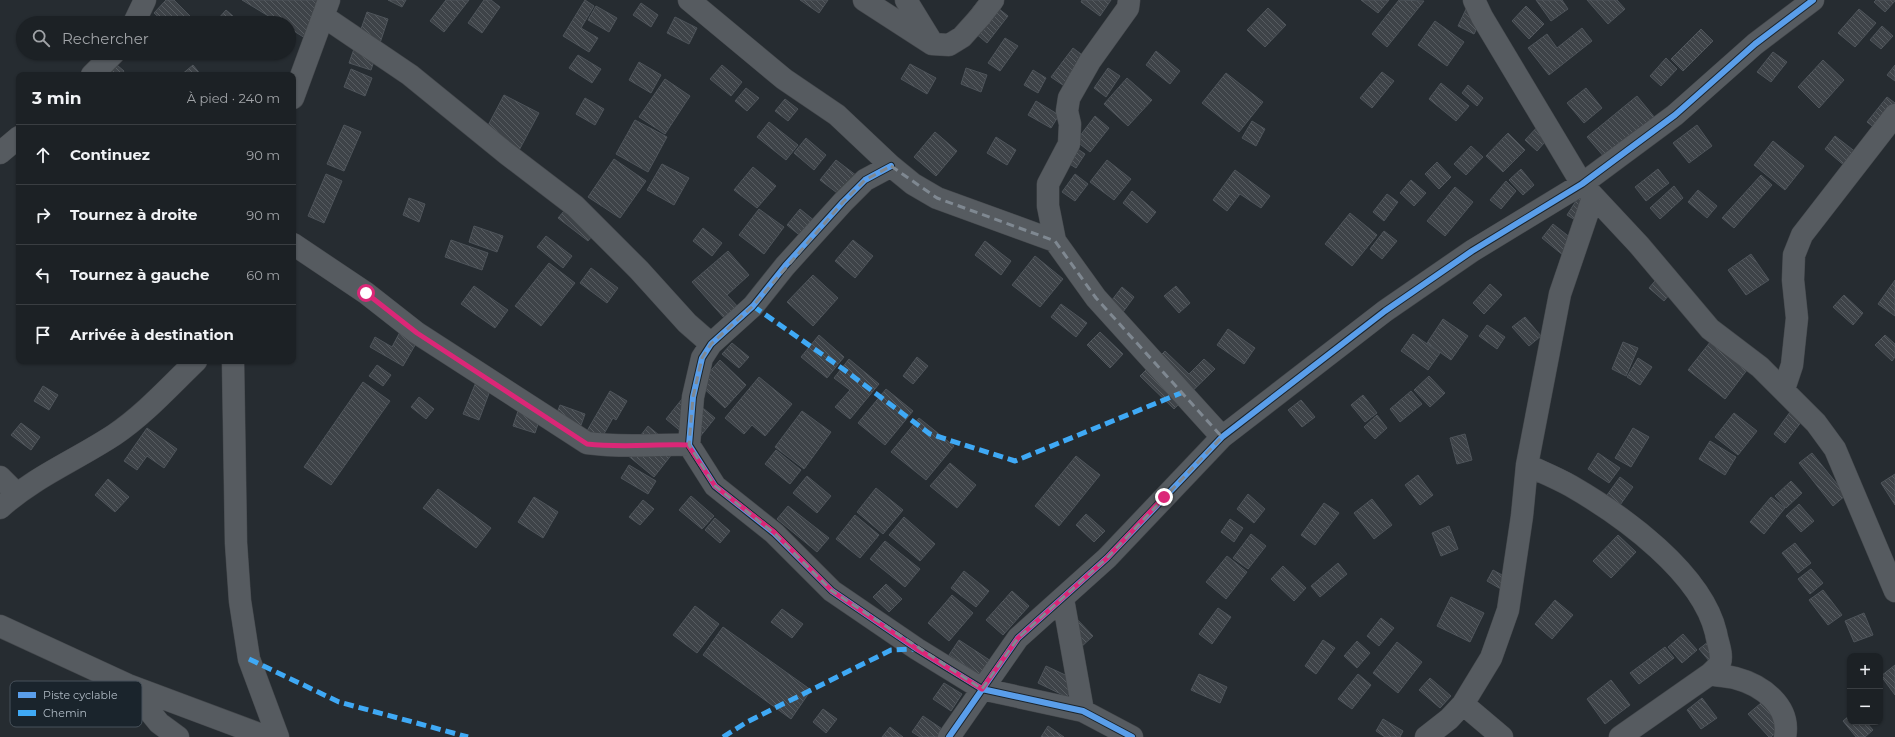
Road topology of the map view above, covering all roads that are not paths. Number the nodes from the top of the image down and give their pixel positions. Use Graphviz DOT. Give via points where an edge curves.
graph roads {
  1 [pos="144,0"];
  2 [pos="689,0"];
  3 [pos="864,0"];
  4 [pos="906,0"];
  5 [pos="992,0"];
  6 [pos="1129,0"];
  7 [pos="1474,0"];
  8 [pos="1813,0"];
  9 [pos="326,8"];
  10 [pos="137,16"];
  11 [pos="932,44"];
  12 [pos="107,60"];
  13 [pos="95,72"];
  14 [pos="296,90"];
  15 [pos="1895,115"];
  16 [pos="16,140"];
  17 [pos="0,153"];
  18 [pos="891,166"];
  19 [pos="1587,191"];
  20 [pos="1055,241"];
  21 [pos="296,246"];
  22 [pos="711,344"];
  23 [pos="193,364"];
  24 [pos="233,364"];
  25 [pos="1784,389"];
  26 [pos="1222,437"];
  27 [pos="688,445"];
  28 [pos="1527,465"];
  29 [pos="0,476"];
  30 [pos="16,493"];
  31 [pos="0,508"];
  32 [pos="1895,591"];
  33 [pos="1063,600"];
  34 [pos="0,626"];
  35 [pos="1710,674"];
  36 [pos="119,681"];
  37 [pos="982,689"];
  38 [pos="142,690"];
  39 [pos="142,702"];
  40 [pos="1463,704"];
  41 [pos="1083,712"];
  42 [pos="178,737"];
  43 [pos="267,737"];
  44 [pos="278,737"];
  45 [pos="949,737"];
  46 [pos="1132,737"];
  47 [pos="1426,737"];
  48 [pos="1502,737"];
  49 [pos="1620,737"];
  50 [pos="1785,737"];
  1 -- 10 [label="street"];
  2 -- 18 [label="street" via="784,79 837,115"];
  3 -- 11 [label="street"];
  4 -- 11 [label="street"];
  5 -- 11 [label="street" via="962,37 949,45"];
  6 -- 20 [label="street" via="1128,8 1090,61 1068,98 1069,144 1048,184 1048,206"];
  7 -- 19 [label="street"];
  8 -- 19 [label="street" via="1755,44"];
  9 -- 14 [label="street"];
  9 -- 22 [label="street" via="575,206 687,323"];
  12 -- 13 [label="street"];
  15 -- 25 [label="street" via="1816,215 1796,248 1793,280 1797,318 1792,365"];
  16 -- 17 [label="street"];
  18 -- 20 [label="street" via="937,198"];
  18 -- 22 [label="street" via="865,180 785,266 753,306"];
  19 -- 25 [label="street" via="1639,245 1710,329"];
  19 -- 26 [label="street" via="1472,251 1385,311"];
  19 -- 28 [label="street" via="1560,294"];
  20 -- 26 [label="street" via="1096,298"];
  21 -- 27 [label="street" via="366,293 417,333 587,444 611,447"];
  22 -- 27 [label="street" via="702,358 693,397"];
  23 -- 30 [label="street" via="143,412 114,435"];
  24 -- 44 [label="street" via="236,543 240,601 249,659"];
  25 -- 32 [label="street" via="1816,423 1835,449"];
  26 -- 33 [label="street" via="1107,558"];
  27 -- 37 [label="street" via="715,486 774,532 832,591 917,649"];
  28 -- 35 [label="street" via="1571,486 1623,520 1656,547 1695,588 1713,621 1720,651 1720,662"];
  28 -- 40 [label="street" via="1508,610 1491,658"];
  29 -- 30 [label="street"];
  30 -- 31 [label="street"];
  33 -- 37 [label="street" via="1044,613 1018,638"];
  33 -- 41 [label="street"];
  34 -- 36 [label="street"];
  35 -- 49 [label="street"];
  35 -- 50 [label="street" via="1735,678 1755,686 1773,698 1784,714 1787,728"];
  37 -- 41 [label="street"];
  37 -- 45 [label="street"];
  38 -- 43 [label="street"];
  39 -- 42 [label="street" via="159,722"];
  40 -- 47 [label="street"];
  40 -- 48 [label="street"];
  41 -- 46 [label="street"];
}
